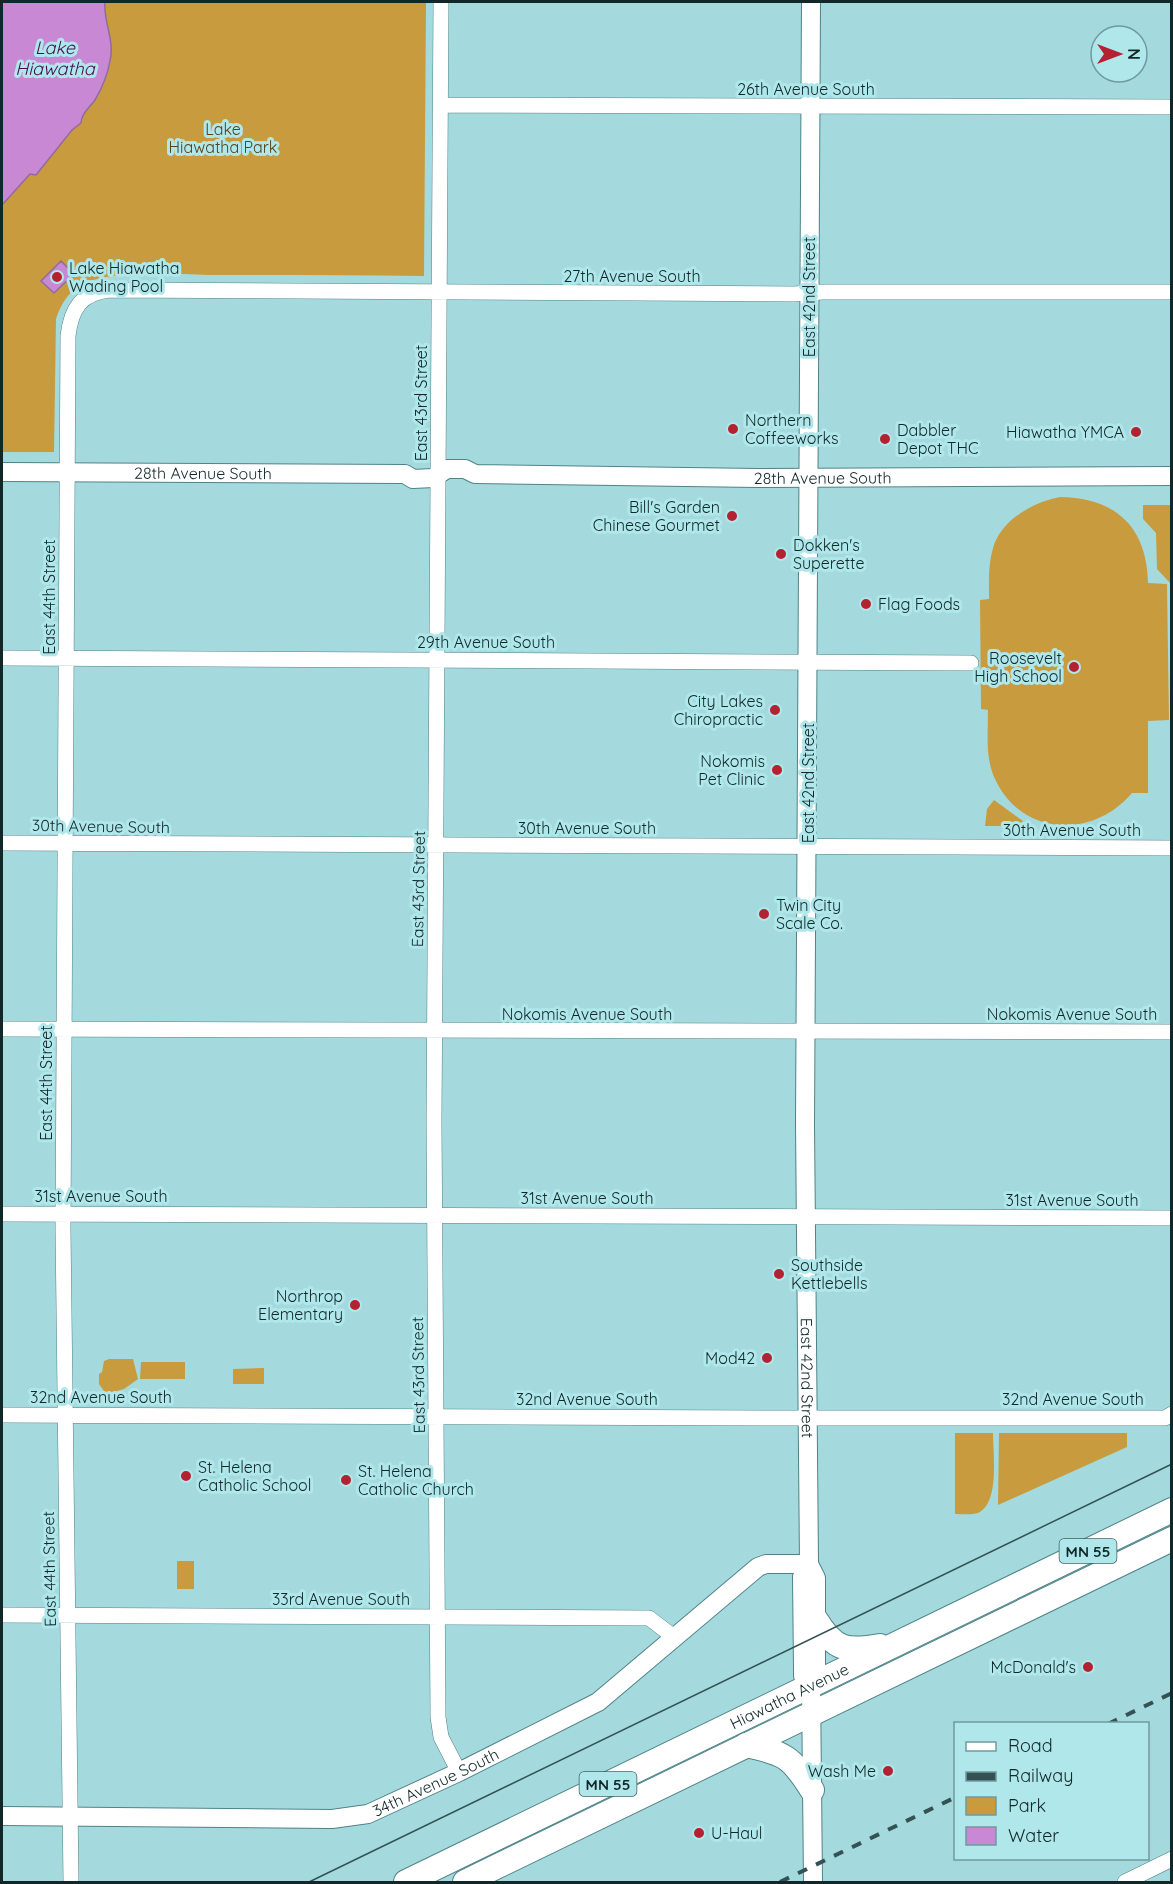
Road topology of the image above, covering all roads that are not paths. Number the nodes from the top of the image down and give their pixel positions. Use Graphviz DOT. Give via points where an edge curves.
graph roads {
  1 [pos="441,2"];
  2 [pos="811,2"];
  3 [pos="441,105"];
  4 [pos="809,107"];
  5 [pos="1172,107"];
  6 [pos="1172,292"];
  7 [pos="440,293"];
  8 [pos="93,294"];
  9 [pos="810,294"];
  10 [pos="2,472"];
  11 [pos="68,472"];
  12 [pos="439,474"];
  13 [pos="1172,476"];
  14 [pos="807,477"];
  15 [pos="2,658"];
  16 [pos="67,658"];
  17 [pos="438,660"];
  18 [pos="809,662"];
  19 [pos="971,663"];
  20 [pos="2,843"];
  21 [pos="65,844"];
  22 [pos="436,846"];
  23 [pos="808,848"];
  24 [pos="1172,848"];
  25 [pos="2,1029"];
  26 [pos="64,1030"];
  27 [pos="434,1032"];
  28 [pos="806,1032"];
  29 [pos="1172,1032"];
  30 [pos="2,1214"];
  31 [pos="63,1214"];
  32 [pos="435,1216"];
  33 [pos="806,1218"];
  34 [pos="1172,1218"];
  35 [pos="1172,1414"];
  36 [pos="2,1415"];
  37 [pos="64,1415"];
  38 [pos="437,1417"];
  39 [pos="808,1418"];
  40 [pos="1172,1510"];
  41 [pos="1170,1545"];
  42 [pos="809,1564"];
  43 [pos="2,1615"];
  44 [pos="68,1615"];
  45 [pos="437,1618"];
  46 [pos="816,1620"];
  47 [pos="674,1637"];
  48 [pos="903,1642"];
  49 [pos="811,1685"];
  50 [pos="811,1713"];
  51 [pos="746,1745"];
  52 [pos="459,1772"];
  53 [pos="812,1790"];
  54 [pos="2,1816"];
  55 [pos="70,1817"];
  56 [pos="1172,1859"];
  57 [pos="71,1882"];
  58 [pos="406,1882"];
  59 [pos="465,1882"];
  60 [pos="813,1882"];
  61 [pos="1125,1882"];
  1 -- 3 [label="street, East 43rd Street"];
  2 -- 4 [label="street, East 42nd Street"];
  3 -- 4 [label="street, 26th Avenue South"];
  3 -- 7 [label="street, East 43rd Street"];
  4 -- 5 [label="street, 26th Avenue South"];
  4 -- 9 [label="street, East 42nd Street"];
  6 -- 9 [label="street, 27th Avenue South"];
  7 -- 8 [label="street, 27th Avenue South" via="110,290"];
  7 -- 9 [label="street, 27th Avenue South"];
  7 -- 12 [label="street, East 43rd Street"];
  8 -- 11 [label="street, East 44th Street" via="78,304 70,318"];
  9 -- 14 [label="street, East 42nd Street"];
  10 -- 11 [label="street, 28th Avenue South"];
  11 -- 12 [label="street, 28th Avenue South" via="405,474 433,470"];
  11 -- 16 [label="street, East 44th Street"];
  12 -- 14 [label="street, 28th Avenue South" via="447,480 475,474"];
  12 -- 17 [label="street, East 43rd Street"];
  13 -- 14 [label="street, 28th Avenue South"];
  14 -- 18 [label="street, East 42nd Street"];
  15 -- 16 [label="street, 29th Avenue South"];
  16 -- 17 [label="street, 29th Avenue South"];
  16 -- 21 [label="street, East 44th Street"];
  17 -- 18 [label="street, 29th Avenue South"];
  17 -- 22 [label="street, East 43rd Street"];
  18 -- 19 [label="street, 29th Avenue South"];
  18 -- 23 [label="street, East 42nd Street"];
  20 -- 21 [label="street, 30th Avenue South"];
  21 -- 22 [label="street, 30th Avenue South"];
  21 -- 26 [label="street, East 44th Street"];
  22 -- 23 [label="street, 30th Avenue South"];
  22 -- 27 [label="street, East 43rd Street"];
  23 -- 24 [label="street, 30th Avenue South"];
  23 -- 28 [label="street, East 42nd Street"];
  25 -- 26 [label="street, Nokomis Avenue South"];
  26 -- 27 [label="street, Nokomis Avenue South"];
  26 -- 31 [label="street, East 44th Street"];
  27 -- 28 [label="street, Nokomis Avenue South"];
  27 -- 32 [label="street, East 43rd Street"];
  28 -- 29 [label="street, Nokomis Avenue South"];
  28 -- 33 [label="street, East 42nd Street"];
  30 -- 31 [label="street, 31st Avenue South"];
  31 -- 32 [label="street, 31st Avenue South"];
  31 -- 37 [label="street, East 44th Street"];
  32 -- 33 [label="street, 31st Avenue South"];
  32 -- 38 [label="street, East 43rd Street"];
  33 -- 34 [label="street, 31st Avenue South"];
  33 -- 39 [label="street, East 42nd Street"];
  35 -- 39 [label="street, 32nd Avenue South" via="1165,1418"];
  36 -- 37 [label="street, 32nd Avenue South"];
  37 -- 38 [label="street, 32nd Avenue South"];
  37 -- 44 [label="street, East 44th Street"];
  38 -- 39 [label="street, 32nd Avenue South"];
  38 -- 45 [label="street, East 43rd Street"];
  39 -- 42 [label="street, East 42nd Street"];
  40 -- 48 [label="highway, Hiawatha Avenue / MN 55"];
  41 -- 50 [label="highway, Hiawatha Avenue / MN 55"];
  42 -- 46 [label="street, East 42nd Street" via="816,1578"];
  42 -- 47 [label="street, 34th Avenue South" via="766,1564 758,1568"];
  42 -- 49 [label="street, East 42nd Street" via="802,1577 803,1676"];
  43 -- 44 [label="street, 33rd Avenue South"];
  44 -- 45 [label="street, 33rd Avenue South"];
  44 -- 55 [label="street, East 44th Street"];
  45 -- 47 [label="street, 33rd Avenue South" via="650,1618"];
  45 -- 52 [label="street, East 43rd Street" via="438,1717 441,1737"];
  46 -- 48 [label="highway" via="828,1639 844,1648 854,1650"];
  46 -- 49 [label="street, East 42nd Street" via="816,1677"];
  47 -- 52 [label="street, 34th Avenue South" via="598,1702"];
  48 -- 49 [label="highway, Hiawatha Avenue / MN 55"];
  49 -- 50 [label="street, East 42nd Street"];
  49 -- 58 [label="highway, Hiawatha Avenue / MN 55"];
  50 -- 51 [label="highway, Hiawatha Avenue / MN 55"];
  50 -- 53 [label="street, East 42nd Street"];
  51 -- 53 [label="highway" via="789,1759"];
  51 -- 59 [label="highway, Hiawatha Avenue / MN 55"];
  52 -- 55 [label="street, 34th Avenue South" via="368,1814 332,1819"];
  53 -- 60 [label="street, East 42nd Street"];
  54 -- 55 [label="street, 34th Avenue South"];
  55 -- 57 [label="street, East 44th Street"];
  56 -- 61 [label="street"];
}
